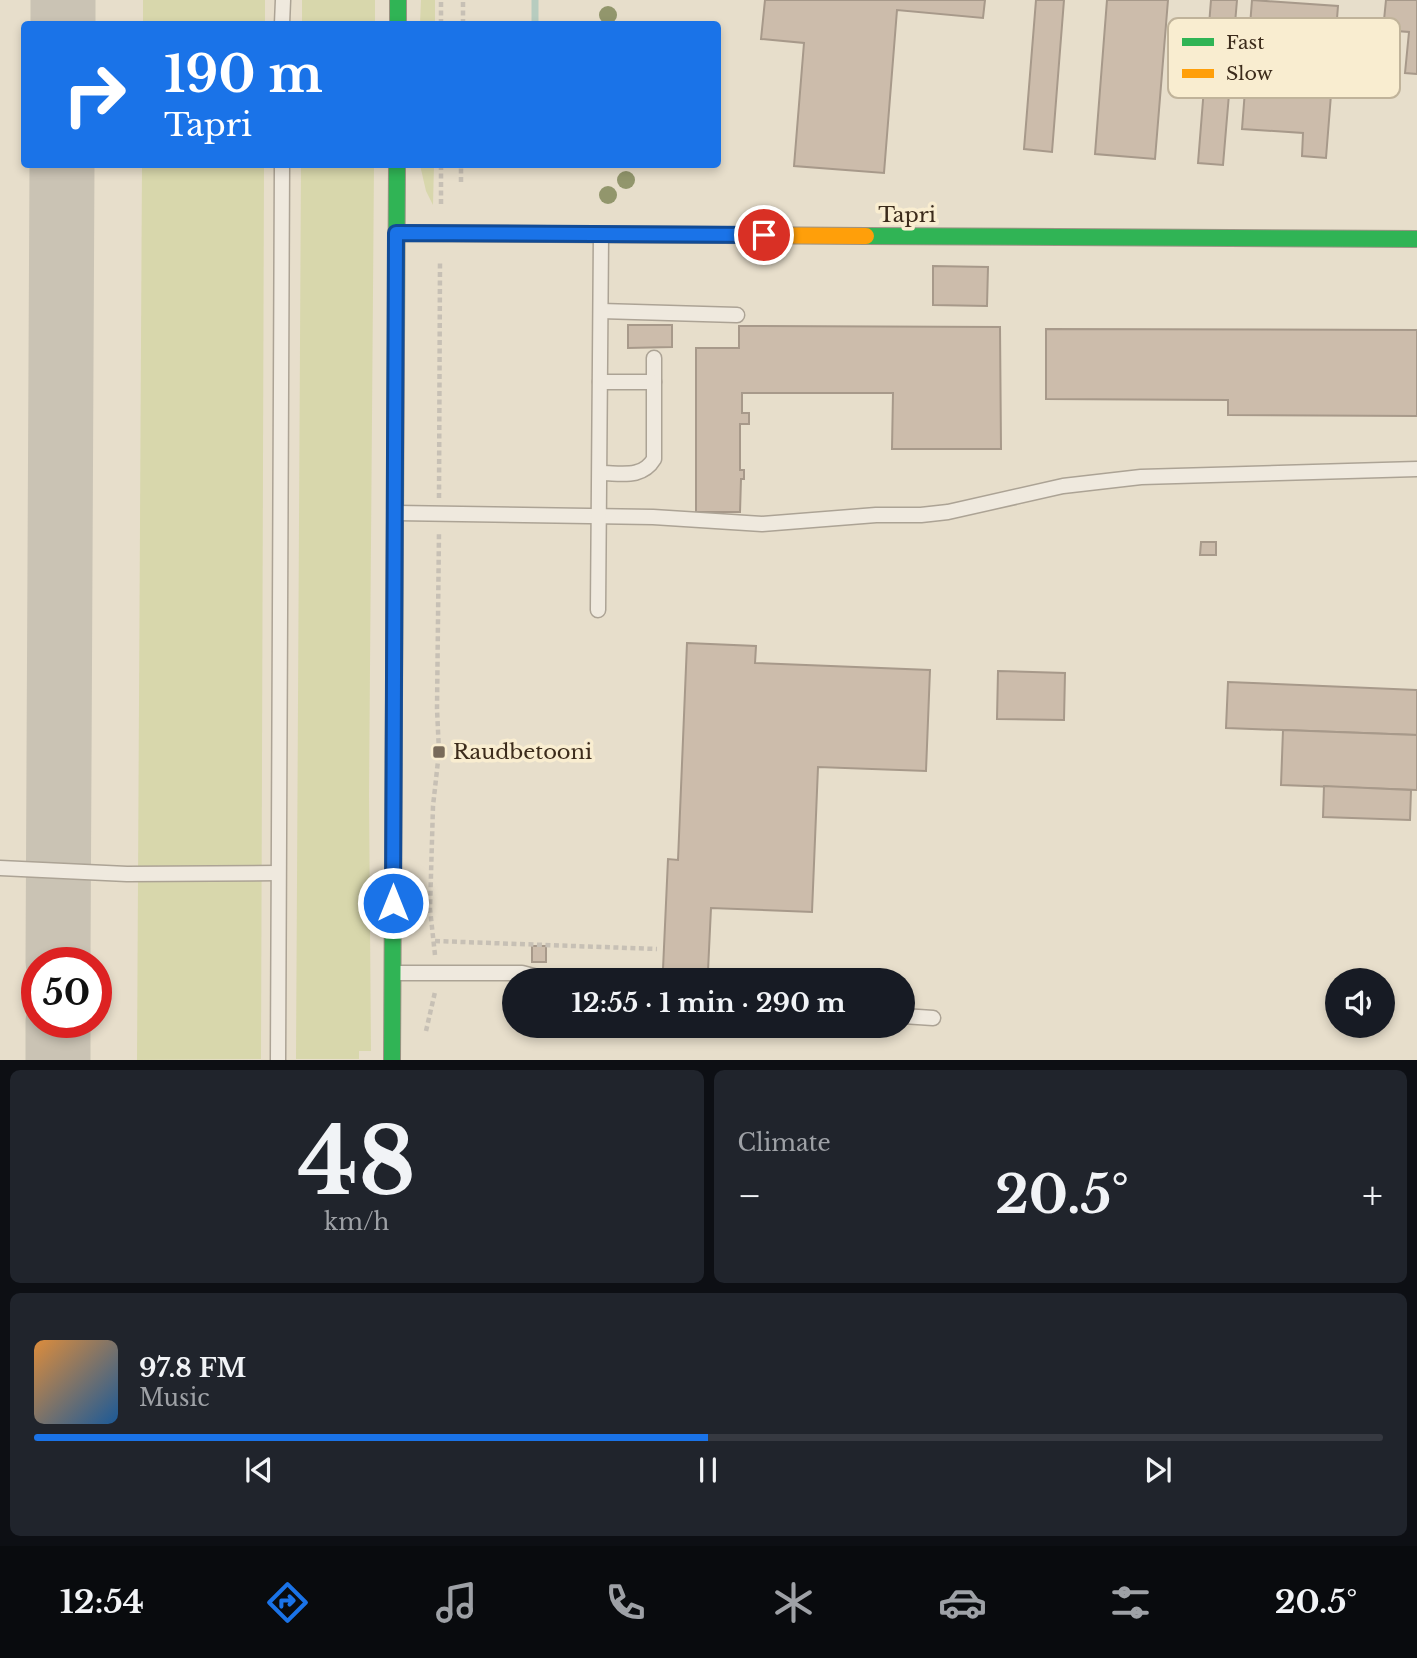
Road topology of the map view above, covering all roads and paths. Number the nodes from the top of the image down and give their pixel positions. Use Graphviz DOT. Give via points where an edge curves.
graph roads {
  1 [pos="283,0"];
  2 [pos="398,0"];
  3 [pos="441,0"];
  4 [pos="463,0"];
  5 [pos="282,21"];
  6 [pos="398,21"];
  7 [pos="441,21"];
  8 [pos="463,21"];
  9 [pos="282,168"];
  10 [pos="397,168"];
  11 [pos="441,168"];
  12 [pos="461,168"];
  13 [pos="461,182"];
  14 [pos="396,233"];
  15 [pos="440,234"];
  16 [pos="601,234"];
  17 [pos="1417,239"];
  18 [pos="601,311"];
  19 [pos="737,314"];
  20 [pos="654,358"];
  21 [pos="600,382"];
  22 [pos="654,382"];
  23 [pos="1417,469"];
  24 [pos="601,473"];
  25 [pos="439,512"];
  26 [pos="395,513"];
  27 [pos="600,516"];
  28 [pos="598,610"];
  29 [pos="0,868"];
  30 [pos="278,873"];
  31 [pos="435,941"];
  32 [pos="657,949"];
  33 [pos="392,973"];
  34 [pos="435,973"];
  35 [pos="502,973"];
  36 [pos="915,1017"];
  37 [pos="933,1018"];
  38 [pos="426,1038"];
  39 [pos="278,1059"];
  40 [pos="392,1059"];
  1 -- 5 [label="lane"];
  2 -- 6 [label="street"];
  3 -- 7 [label="path"];
  4 -- 8 [label="path"];
  9 -- 30 [label="lane"];
  10 -- 14 [label="street"];
  11 -- 15 [label="path"];
  12 -- 13 [label="path"];
  14 -- 15 [label="street, Tapri"];
  14 -- 26 [label="street"];
  15 -- 16 [label="street, Tapri"];
  15 -- 25 [label="path"];
  16 -- 17 [label="street, Tapri"];
  16 -- 18 [label="lane"];
  18 -- 19 [label="lane"];
  18 -- 21 [label="lane"];
  20 -- 22 [label="lane"];
  21 -- 22 [label="lane"];
  21 -- 24 [label="lane"];
  22 -- 24 [label="lane" via="654,459 649,468 636,474"];
  23 -- 27 [label="lane" via="1141,477 1063,486 921,515 762,524"];
  24 -- 27 [label="lane"];
  25 -- 26 [label="lane"];
  25 -- 27 [label="lane"];
  25 -- 31 [label="path" via="439,752 430,909"];
  26 -- 33 [label="street"];
  27 -- 28 [label="lane"];
  29 -- 30 [label="lane" via="113,874"];
  30 -- 39 [label="lane"];
  31 -- 32 [label="path"];
  31 -- 34 [label="path"];
  33 -- 34 [label="lane"];
  33 -- 40 [label="street"];
  34 -- 35 [label="lane"];
  34 -- 38 [label="path" via="435,999"];
  36 -- 37 [label="lane"];
}
